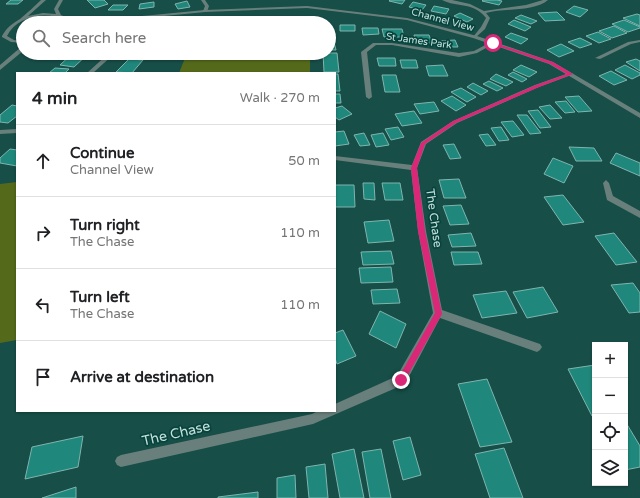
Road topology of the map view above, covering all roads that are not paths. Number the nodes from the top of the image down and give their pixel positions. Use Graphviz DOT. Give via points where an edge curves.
graph roads {
  1 [pos="44,0"];
  2 [pos="61,0"];
  3 [pos="203,0"];
  4 [pos="444,0"];
  5 [pos="546,0"];
  6 [pos="204,11"];
  7 [pos="484,12"];
  8 [pos="60,15"];
  9 [pos="25,16"];
  10 [pos="33,16"];
  11 [pos="152,16"];
  12 [pos="16,22"];
  13 [pos="6,31"];
  14 [pos="0,32"];
  15 [pos="475,37"];
  16 [pos="16,41"];
  17 [pos="640,41"];
  18 [pos="493,43"];
  19 [pos="16,54"];
  20 [pos="598,58"];
  21 [pos="104,60"];
  22 [pos="0,68"];
  23 [pos="91,72"];
  24 [pos="571,74"];
  25 [pos="369,97"];
  26 [pos="640,116"];
  27 [pos="16,131"];
  28 [pos="0,132"];
  29 [pos="336,158"];
  30 [pos="414,168"];
  31 [pos="606,183"];
  32 [pos="640,215"];
  33 [pos="438,314"];
  34 [pos="537,348"];
  35 [pos="336,409"];
  36 [pos="328,412"];
  37 [pos="121,461"];
  1 -- 9 [label="street"];
  2 -- 8 [label="street" via="56,9"];
  3 -- 6 [label="street" via="207,6"];
  4 -- 7 [label="street" via="466,4"];
  5 -- 7 [label="street" via="538,5 504,7"];
  6 -- 11 [label="street, Channel View"];
  6 -- 15 [label="street, Channel View" via="307,7 407,19"];
  7 -- 15 [label="street" via="488,18 484,28"];
  8 -- 10 [label="street"];
  12 -- 13 [label="street"];
  13 -- 14 [label="street"];
  13 -- 16 [label="street" via="4,36 8,40"];
  15 -- 18 [label="street, Channel View"];
  17 -- 20 [label="street"];
  18 -- 24 [label="street, Channel View" via="551,63"];
  18 -- 25 [label="street, St James Park" via="475,52 459,55 392,44 375,44 364,52"];
  19 -- 22 [label="street"];
  21 -- 23 [label="street"];
  24 -- 26 [label="street, Channel View"];
  24 -- 30 [label="street, The Chase" via="455,122 423,143"];
  27 -- 28 [label="street"];
  29 -- 30 [label="street"];
  30 -- 33 [label="street, The Chase" via="422,231"];
  31 -- 32 [label="street" via="610,198"];
  33 -- 34 [label="street"];
  33 -- 35 [label="street" via="401,380"];
  36 -- 37 [label="street, The Chase" via="313,419"];
}
